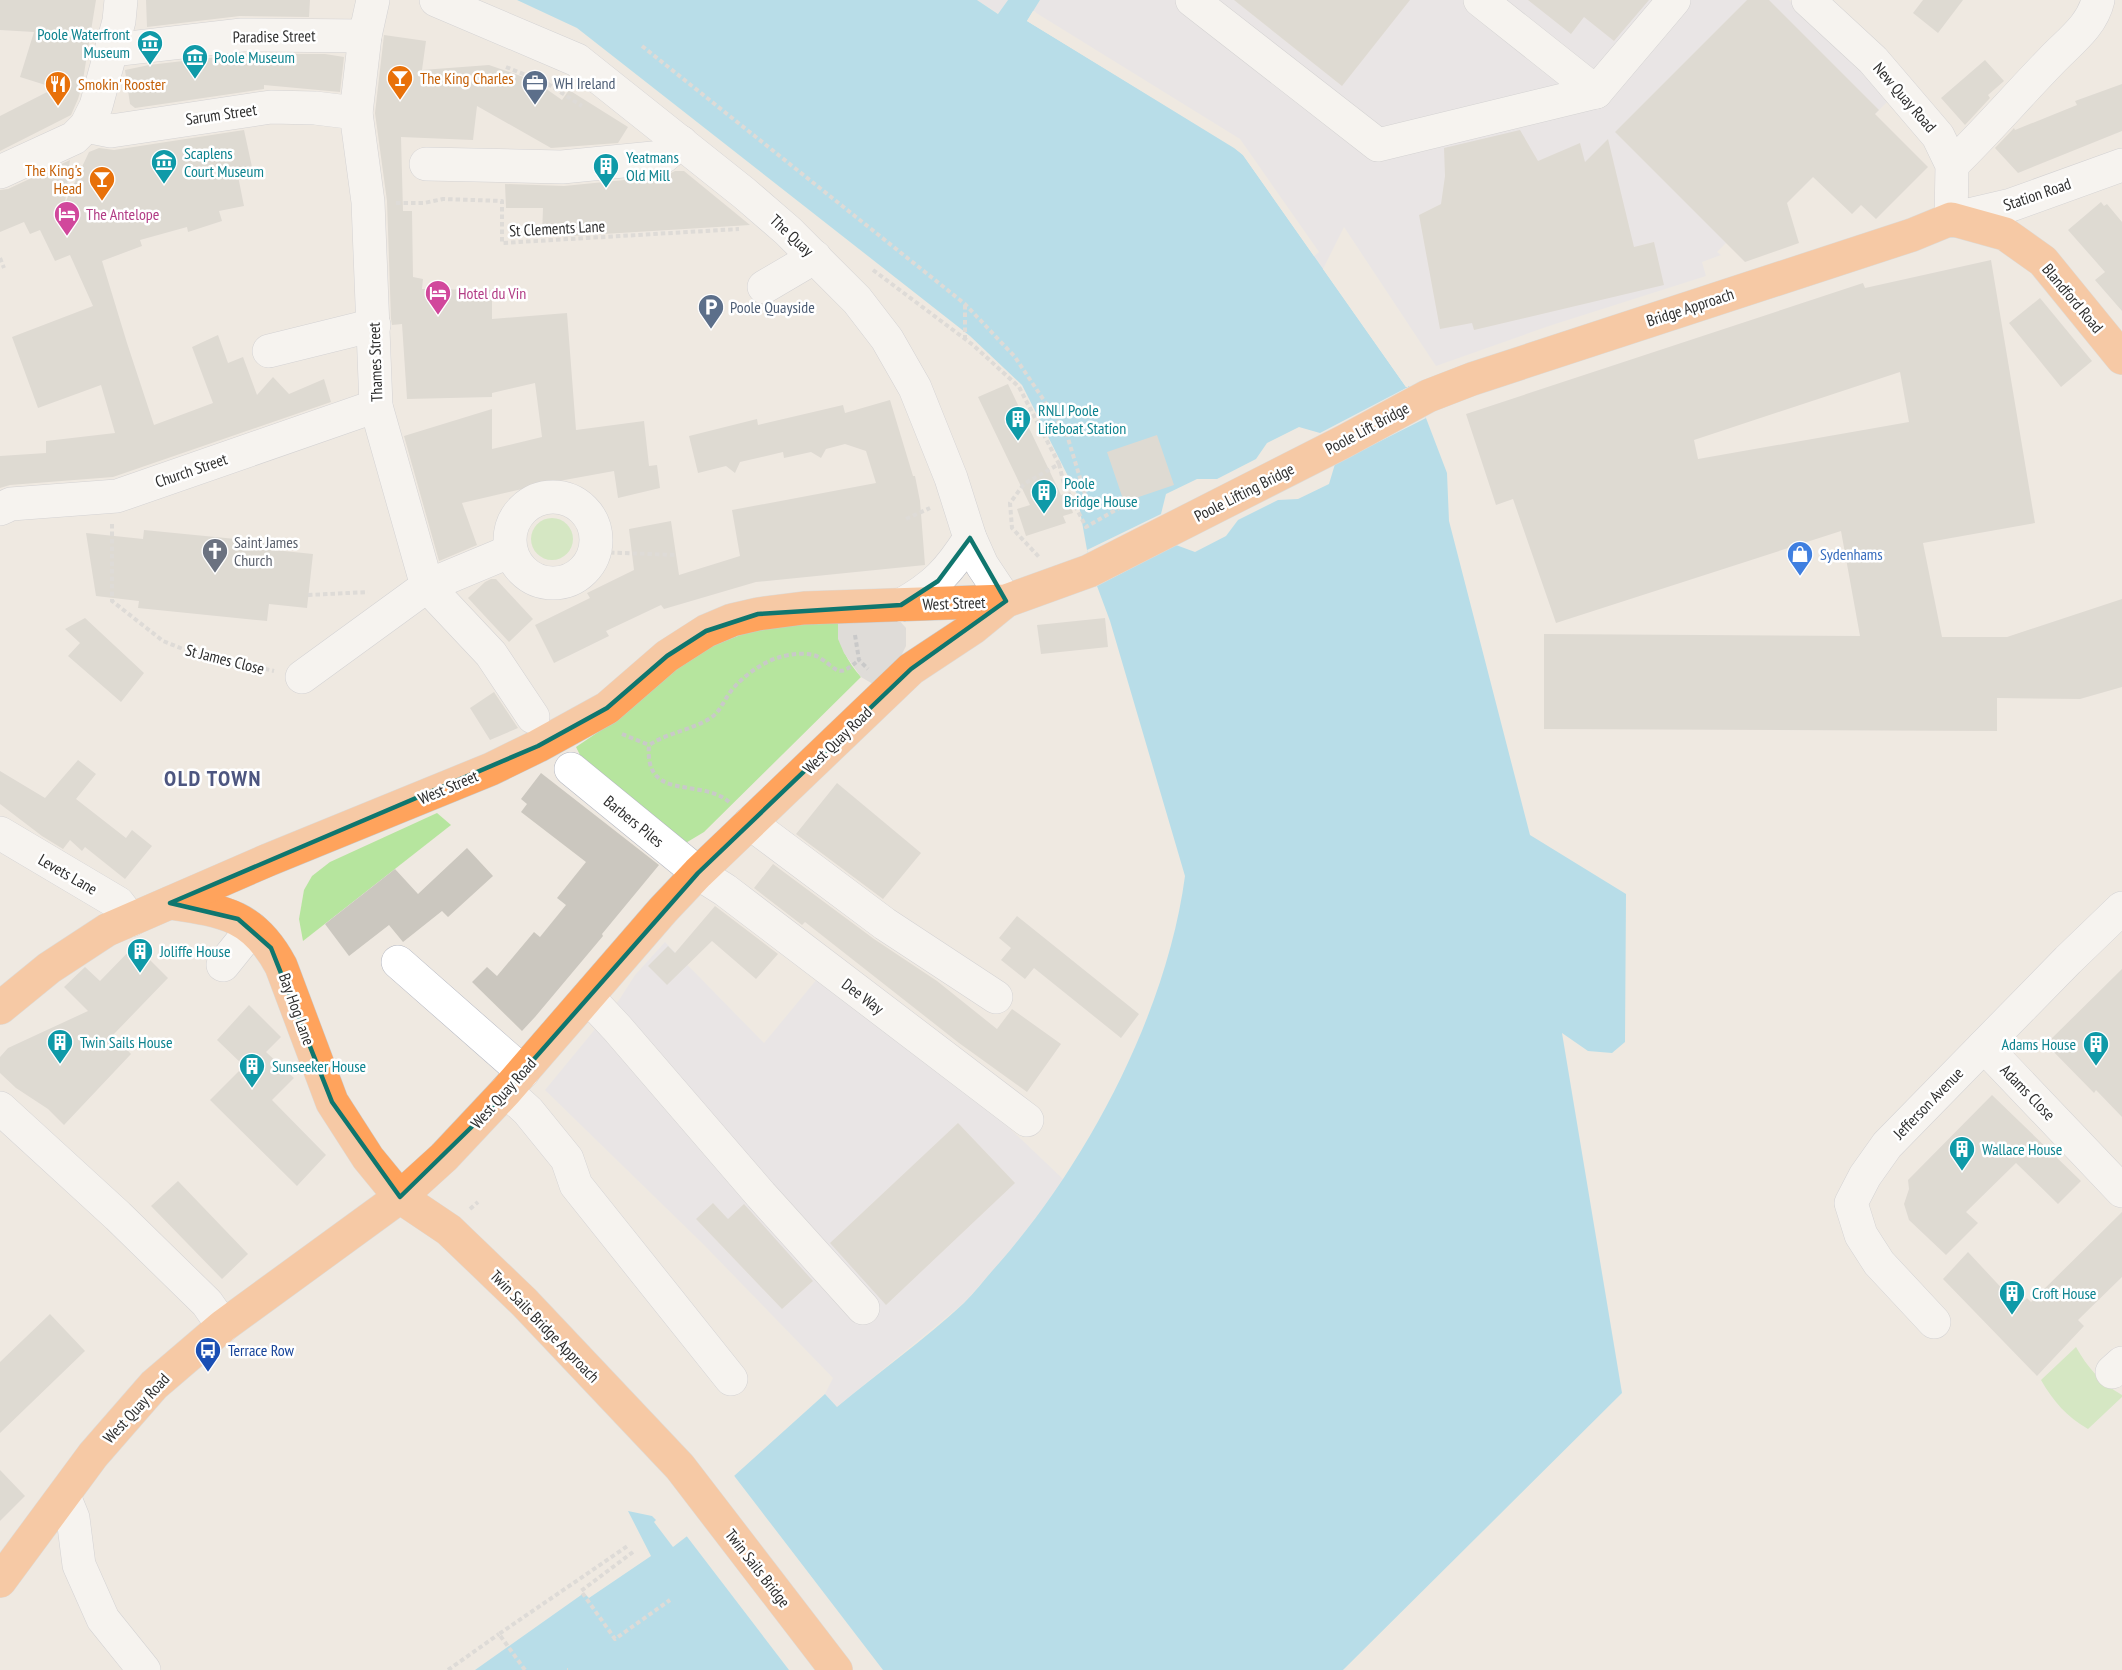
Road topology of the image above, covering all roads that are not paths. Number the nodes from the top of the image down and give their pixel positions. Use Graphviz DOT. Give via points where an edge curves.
graph roads {
  1 [pos="121,0"];
  2 [pos="373,0"];
  3 [pos="436,0"];
  4 [pos="1192,0"];
  5 [pos="1480,0"];
  6 [pos="1674,0"];
  7 [pos="1808,0"];
  8 [pos="2098,0"];
  9 [pos="365,36"];
  10 [pos="112,50"];
  11 [pos="1596,92"];
  12 [pos="356,113"];
  13 [pos="86,126"];
  14 [pos="681,142"];
  15 [pos="426,164"];
  16 [pos="1952,165"];
  17 [pos="2122,165"];
  18 [pos="0,172"];
  19 [pos="1951,219"];
  20 [pos="815,257"];
  21 [pos="764,287"];
  22 [pos="374,325"];
  23 [pos="269,351"];
  24 [pos="2122,358"];
  25 [pos="1428,396"];
  26 [pos="376,406"];
  27 [pos="1307,460"];
  28 [pos="0,509"];
  29 [pos="970,538"];
  30 [pos="511,550"];
  31 [pos="427,586"];
  32 [pos="1006,601"];
  33 [pos="901,605"];
  34 [pos="920,661"];
  35 [pos="302,677"];
  36 [pos="533,717"];
  37 [pos="571,769"];
  38 [pos="750,824"];
  39 [pos="0,833"];
  40 [pos="698,873"];
  41 [pos="170,903"];
  42 [pos="2122,908"];
  43 [pos="131,920"];
  44 [pos="252,929"];
  45 [pos="398,962"];
  46 [pos="223,965"];
  47 [pos="588,997"];
  48 [pos="996,997"];
  49 [pos="0,1008"];
  50 [pos="1984,1046"];
  51 [pos="514,1082"];
  52 [pos="0,1108"];
  53 [pos="1027,1120"];
  54 [pos="2122,1191"];
  55 [pos="400,1197"];
  56 [pos="863,1308"];
  57 [pos="1934,1322"];
  58 [pos="223,1326"];
  59 [pos="731,1379"];
  60 [pos="680,1467"];
  61 [pos="64,1496"];
  62 [pos="0,1581"];
  63 [pos="144,1670"];
  64 [pos="836,1670"];
  1 -- 10 [label="street"];
  2 -- 9 [label="street, Thames Street"];
  3 -- 14 [label="street, The Quay" via="577,60"];
  4 -- 11 [label="street" via="1377,145"];
  5 -- 11 [label="street"];
  6 -- 11 [label="street"];
  7 -- 16 [label="street, New Quay Road" via="1873,60 1938,136"];
  8 -- 16 [label="street" via="2088,24"];
  9 -- 10 [label="street, Paradise Street" via="242,35"];
  9 -- 12 [label="street, Thames Street"];
  10 -- 13 [label="street"];
  12 -- 13 [label="street, Sarum Street" via="271,107 111,130"];
  12 -- 22 [label="street, Thames Street" via="368,202"];
  13 -- 18 [label="street" via="74,138"];
  14 -- 15 [label="street" via="663,157 562,167"];
  14 -- 20 [label="street, The Quay"];
  16 -- 19 [label="street, New Quay Road"];
  17 -- 19 [label="street, Station Road" via="2011,205"];
  19 -- 24 [label="highway, Blandford Road" via="2005,234 2043,261"];
  19 -- 25 [label="highway, Bridge Approach"];
  20 -- 21 [label="street"];
  20 -- 29 [label="street, The Quay" via="863,308 904,368 933,430"];
  22 -- 23 [label="street"];
  22 -- 26 [label="street, Thames Street"];
  25 -- 27 [label="highway, Poole Lift Bridge"];
  26 -- 28 [label="street, Church Street" via="112,496 11,504"];
  26 -- 31 [label="street, Thames Street"];
  27 -- 32 [label="highway, Poole Lifting Bridge" via="1089,571"];
  29 -- 32 [label="street, The Quay"];
  29 -- 33 [label="street, West Street" via="938,581"];
  30 -- 30 [label="street" via="510,536 522,510 548,496 576,503 594,524 595,552 589,564 567,581 540,581 527,574"];
  30 -- 31 [label="street"];
  31 -- 35 [label="street"];
  31 -- 36 [label="street, Thames Street" via="490,654"];
  32 -- 33 [label="highway, West Street"];
  32 -- 34 [label="highway, West Quay Road" via="973,628"];
  33 -- 34 [label="highway, West Street" via="919,627 923,644"];
  33 -- 41 [label="highway, West Street" via="804,608 758,614 723,624 667,656 608,708 538,746"];
  34 -- 38 [label="highway, West Quay Road"];
  37 -- 40 [label="street, Barbers Piles"];
  38 -- 40 [label="highway, West Quay Road"];
  38 -- 48 [label="street" via="885,924"];
  39 -- 43 [label="street, Levets Lane" via="118,903"];
  40 -- 47 [label="highway, West Quay Road"];
  40 -- 53 [label="street, Dee Way"];
  41 -- 43 [label="highway, West Street"];
  41 -- 44 [label="highway, Bay Hog Lane" via="212,909"];
  42 -- 50 [label="street, Jefferson Avenue"];
  43 -- 49 [label="highway, West Street" via="77,948"];
  44 -- 46 [label="street"];
  44 -- 55 [label="highway, Bay Hog Lane" via="271,948 281,966 332,1102 356,1142"];
  45 -- 51 [label="street"];
  47 -- 51 [label="highway, West Quay Road"];
  47 -- 56 [label="street"];
  50 -- 54 [label="street, Adams Close"];
  50 -- 57 [label="street, Jefferson Avenue" via="1887,1145 1851,1203 1861,1235 1879,1263"];
  51 -- 55 [label="highway, West Quay Road" via="444,1157"];
  51 -- 59 [label="street" via="528,1111 567,1159 576,1185"];
  52 -- 58 [label="street" via="207,1303"];
  55 -- 58 [label="highway, West Quay Road"];
  55 -- 60 [label="highway, Twin Sails Bridge Approach" via="449,1230 524,1302"];
  58 -- 61 [label="highway, West Quay Road" via="140,1401"];
  60 -- 64 [label="highway, Twin Sails Bridge"];
  61 -- 62 [label="highway, West Quay Road"];
  61 -- 63 [label="street" via="73,1518 79,1565 103,1619"];
}
